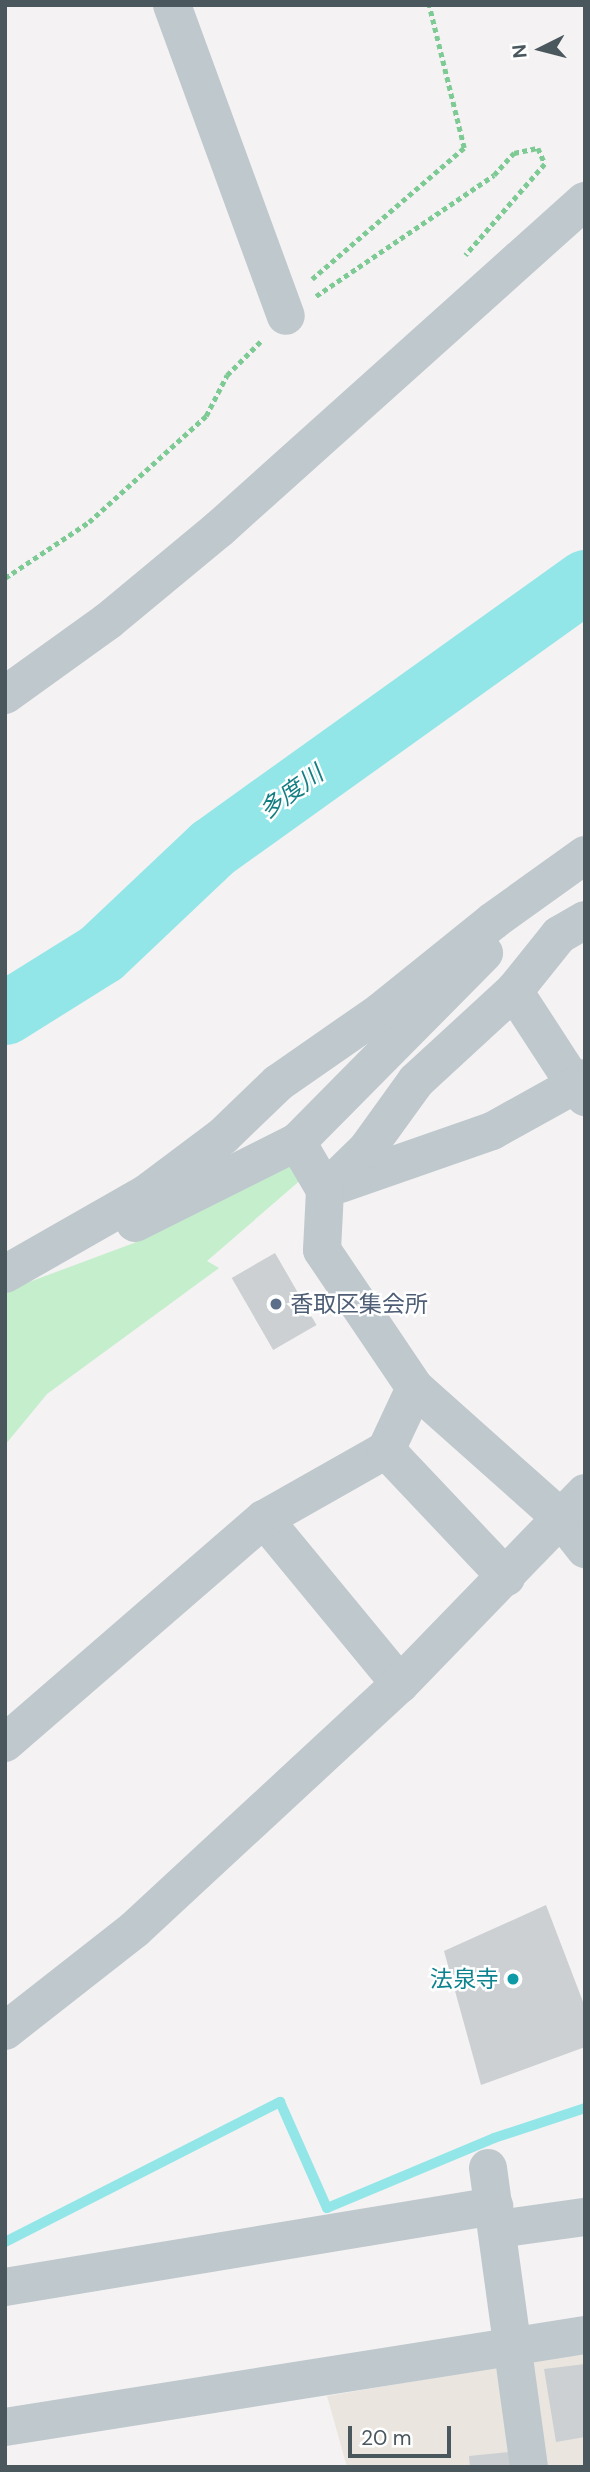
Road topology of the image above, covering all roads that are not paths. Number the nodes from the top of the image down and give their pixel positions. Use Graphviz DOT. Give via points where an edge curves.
graph roads {
  1 [pos="172,5"];
  2 [pos="585,201"];
  3 [pos="284,311"];
  4 [pos="5,695"];
  5 [pos="585,855"];
  6 [pos="585,920"];
  7 [pos="493,921"];
  8 [pos="514,991"];
  9 [pos="581,1087"];
  10 [pos="297,1142"];
  11 [pos="325,1190"];
  12 [pos="50,1251"];
  13 [pos="5,1274"];
  14 [pos="415,1388"];
  15 [pos="386,1450"];
  16 [pos="572,1505"];
  17 [pos="264,1518"];
  18 [pos="585,1549"];
  19 [pos="506,1577"];
  20 [pos="400,1684"];
  21 [pos="5,1743"];
  22 [pos="5,2031"];
  23 [pos="488,2168"];
  24 [pos="585,2217"];
  25 [pos="496,2218"];
  26 [pos="5,2287"];
  27 [pos="585,2335"];
  28 [pos="510,2345"];
  29 [pos="6,2424"];
  30 [pos="529,2467"];
  1 -- 3 [label="street"];
  2 -- 4 [label="street" via="219,529 108,621"];
  5 -- 7 [label="street"];
  6 -- 8 [label="street" via="559,935"];
  7 -- 10 [label="street" via="483,957"];
  7 -- 12 [label="street" via="380,1012 278,1083 223,1136 147,1194"];
  8 -- 9 [label="street"];
  8 -- 11 [label="street" via="416,1082 367,1149"];
  9 -- 11 [label="street" via="492,1131"];
  10 -- 11 [label="street"];
  10 -- 12 [label="street" via="76,1251"];
  11 -- 14 [label="street" via="322,1250"];
  12 -- 13 [label="street"];
  14 -- 15 [label="street"];
  14 -- 16 [label="street"];
  15 -- 17 [label="street"];
  15 -- 19 [label="street"];
  16 -- 18 [label="street"];
  16 -- 19 [label="street"];
  17 -- 20 [label="street"];
  17 -- 21 [label="street"];
  19 -- 20 [label="street"];
  20 -- 22 [label="street" via="135,1929"];
  23 -- 25 [label="street"];
  24 -- 25 [label="street"];
  25 -- 26 [label="street"];
  25 -- 28 [label="street"];
  27 -- 28 [label="street"];
  28 -- 29 [label="street"];
  28 -- 30 [label="street"];
}
